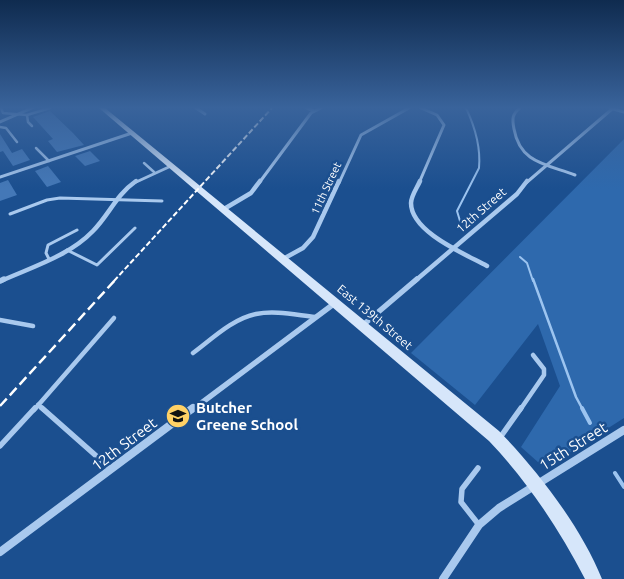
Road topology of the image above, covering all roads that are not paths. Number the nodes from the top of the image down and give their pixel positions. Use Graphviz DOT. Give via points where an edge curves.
graph roads {
  1 [pos="12,135"];
  2 [pos="126,135"];
  3 [pos="134,135"];
  4 [pos="295,135"];
  5 [pos="361,135"];
  6 [pos="441,135"];
  7 [pos="516,135"];
  8 [pos="579,135"];
  9 [pos="17,142"];
  10 [pos="36,148"];
  11 [pos="49,160"];
  12 [pos="144,163"];
  13 [pos="546,164"];
  14 [pos="172,166"];
  15 [pos="154,172"];
  16 [pos="575,175"];
  17 [pos="0,177"];
  18 [pos="116,199"];
  19 [pos="162,201"];
  20 [pos="224,209"];
  21 [pos="10,214"];
  22 [pos="135,228"];
  23 [pos="77,230"];
  24 [pos="454,248"];
  25 [pos="67,250"];
  26 [pos="49,259"];
  27 [pos="283,259"];
  28 [pos="487,266"];
  29 [pos="0,281"];
  30 [pos="336,302"];
  31 [pos="315,317"];
  32 [pos="114,318"];
  33 [pos="0,320"];
  34 [pos="363,325"];
  35 [pos="32,326"];
  36 [pos="193,353"];
  37 [pos="533,355"];
  38 [pos="38,406"];
  39 [pos="624,430"];
  40 [pos="498,440"];
  41 [pos="0,446"];
  42 [pos="478,468"];
  43 [pos="111,469"];
  44 [pos="537,485"];
  45 [pos="478,525"];
  46 [pos="0,552"];
  47 [pos="443,579"];
  48 [pos="594,579"];
  1 -- 9 [label="lane"];
  2 -- 11 [label="street"];
  3 -- 14 [label="street, East 139th Street"];
  4 -- 20 [label="street" via="250,193"];
  5 -- 27 [label="street, 11th Street" via="313,237 303,248"];
  6 -- 24 [label="street" via="410,208 418,223"];
  7 -- 13 [label="street" via="517,143 526,154"];
  8 -- 13 [label="street, 12th Street"];
  10 -- 11 [label="lane"];
  11 -- 17 [label="street"];
  12 -- 15 [label="lane"];
  13 -- 16 [label="street"];
  13 -- 24 [label="street, 12th Street" via="517,194"];
  14 -- 15 [label="street"];
  14 -- 20 [label="street, East 139th Street"];
  15 -- 18 [label="street" via="130,184"];
  18 -- 19 [label="lane"];
  18 -- 21 [label="lane" via="53,199"];
  18 -- 25 [label="street" via="88,236"];
  20 -- 27 [label="street, East 139th Street"];
  22 -- 25 [label="lane" via="97,265"];
  23 -- 26 [label="lane" via="48,245 46,253"];
  24 -- 28 [label="street"];
  24 -- 34 [label="street, 12th Street"];
  25 -- 26 [label="street"];
  26 -- 29 [label="street"];
  27 -- 30 [label="street, East 139th Street"];
  30 -- 31 [label="street, 12th Street"];
  30 -- 34 [label="street, East 139th Street"];
  31 -- 36 [label="lane" via="255,314 240,320"];
  31 -- 43 [label="street, 12th Street"];
  32 -- 38 [label="lane"];
  33 -- 35 [label="lane"];
  34 -- 40 [label="street, East 139th Street"];
  37 -- 40 [label="lane" via="544,369 544,375"];
  38 -- 41 [label="lane"];
  38 -- 43 [label="lane"];
  39 -- 44 [label="street, 15th Street"];
  40 -- 44 [label="street, East 139th Street"];
  42 -- 45 [label="lane" via="462,489 460,502"];
  43 -- 46 [label="street, 12th Street"];
  44 -- 45 [label="street, 15th Street"];
  44 -- 48 [label="street, East 139th Street"];
  45 -- 47 [label="street, 15th Street"];
}
